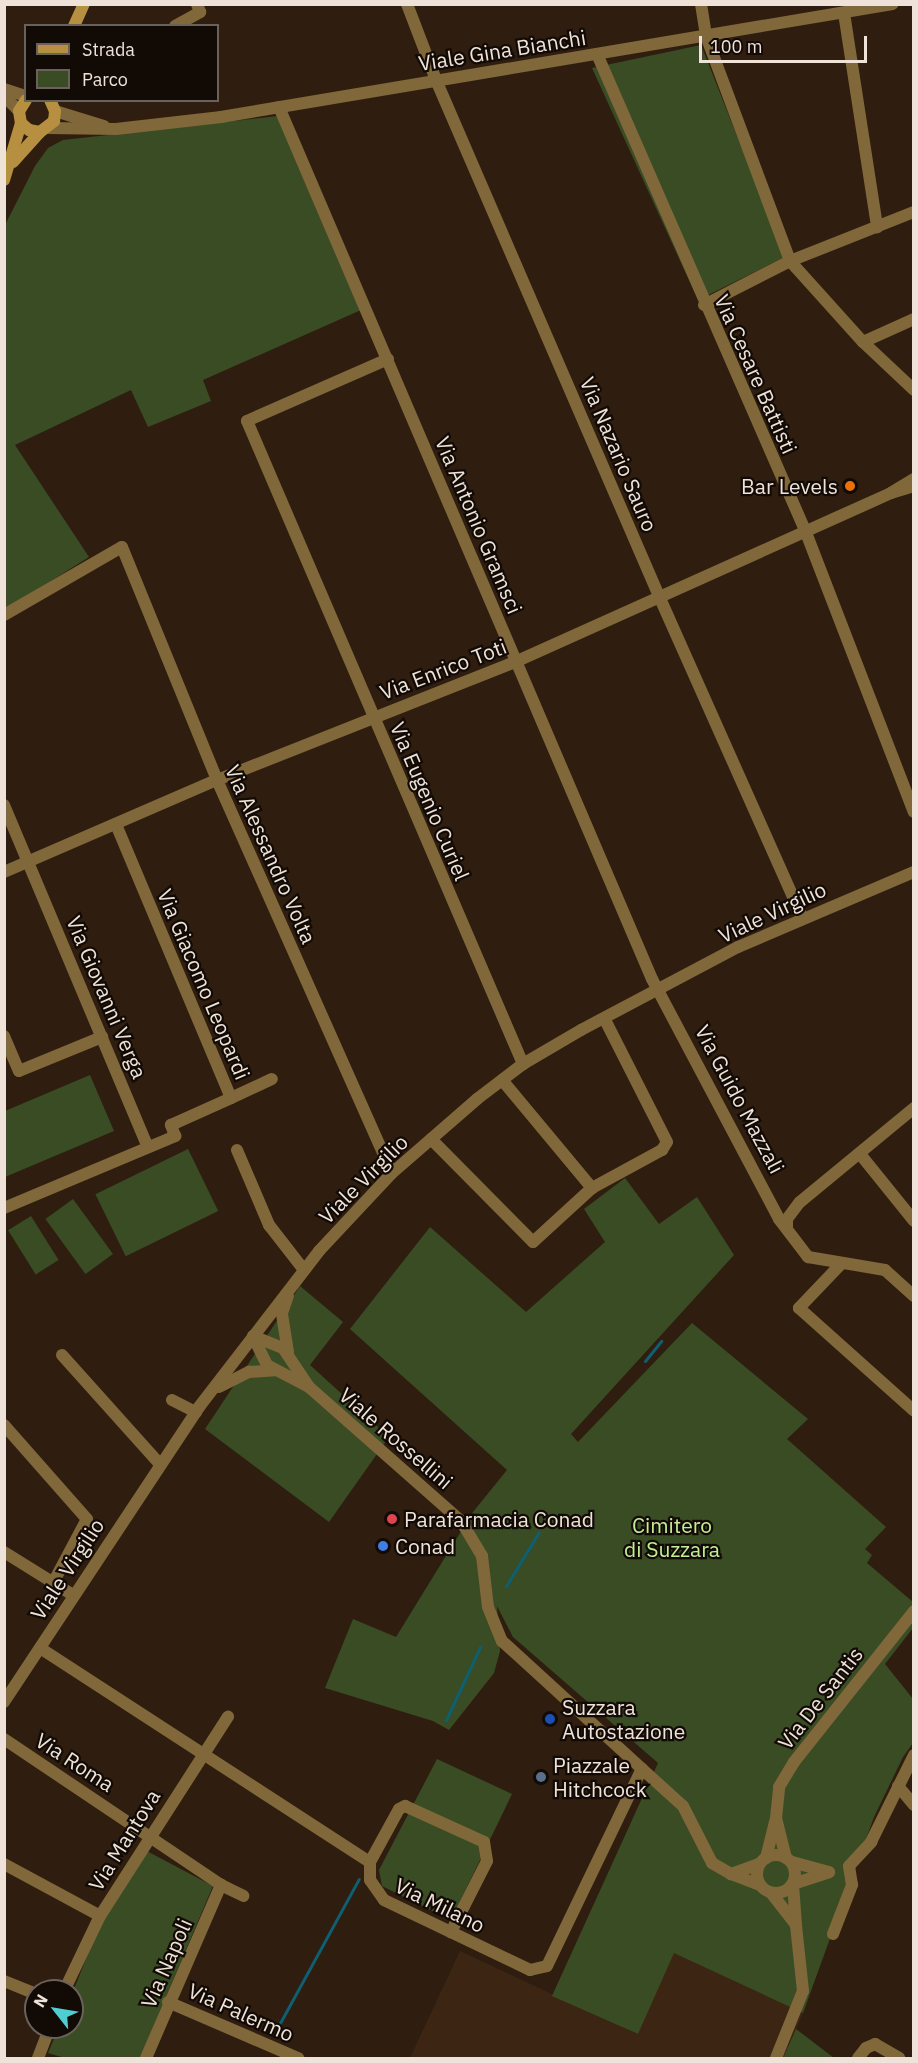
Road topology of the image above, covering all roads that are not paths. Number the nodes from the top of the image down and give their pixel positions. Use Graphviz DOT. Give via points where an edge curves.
graph roads {
  1 [pos="84,4"];
  2 [pos="197,4"];
  3 [pos="407,4"];
  4 [pos="701,4"];
  5 [pos="893,4"];
  6 [pos="844,13"];
  7 [pos="75,24"];
  8 [pos="179,24"];
  9 [pos="706,36"];
  10 [pos="597,54"];
  11 [pos="436,80"];
  12 [pos="4,88"];
  13 [pos="24,95"];
  14 [pos="4,96"];
  15 [pos="52,106"];
  16 [pos="279,107"];
  17 [pos="22,111"];
  18 [pos="116,129"];
  19 [pos="44,130"];
  20 [pos="13,162"];
  21 [pos="4,180"];
  22 [pos="914,212"];
  23 [pos="877,227"];
  24 [pos="790,261"];
  25 [pos="704,305"];
  26 [pos="914,319"];
  27 [pos="863,342"];
  28 [pos="388,359"];
  29 [pos="914,390"];
  30 [pos="914,479"];
  31 [pos="914,486"];
  32 [pos="891,493"];
  33 [pos="806,530"];
  34 [pos="659,596"];
  35 [pos="4,615"];
  36 [pos="515,662"];
  37 [pos="373,717"];
  38 [pos="217,780"];
  39 [pos="4,805"];
  40 [pos="914,812"];
  41 [pos="116,824"];
  42 [pos="28,862"];
  43 [pos="4,872"];
  44 [pos="914,872"];
  45 [pos="802,917"];
  46 [pos="660,989"];
  47 [pos="604,1018"];
  48 [pos="4,1036"];
  49 [pos="102,1037"];
  50 [pos="523,1064"];
  51 [pos="272,1079"];
  52 [pos="502,1080"];
  53 [pos="231,1098"];
  54 [pos="914,1108"];
  55 [pos="431,1139"];
  56 [pos="148,1147"];
  57 [pos="237,1150"];
  58 [pos="860,1154"];
  59 [pos="392,1173"];
  60 [pos="592,1188"];
  61 [pos="4,1208"];
  62 [pos="914,1221"];
  63 [pos="787,1227"];
  64 [pos="841,1264"];
  65 [pos="304,1270"];
  66 [pos="290,1287"];
  67 [pos="914,1296"];
  68 [pos="253,1336"];
  69 [pos="62,1354"];
  70 [pos="290,1359"];
  71 [pos="276,1370"];
  72 [pos="309,1387"];
  73 [pos="208,1395"];
  74 [pos="172,1400"];
  75 [pos="914,1411"];
  76 [pos="196,1412"];
  77 [pos="4,1425"];
  78 [pos="159,1463"];
  79 [pos="4,1552"];
  80 [pos="53,1583"];
  81 [pos="73,1595"];
  82 [pos="914,1611"];
  83 [pos="40,1648"];
  84 [pos="4,1701"];
  85 [pos="228,1717"];
  86 [pos="4,1739"];
  87 [pos="202,1753"];
  88 [pos="914,1755"];
  89 [pos="642,1768"];
  90 [pos="898,1786"];
  91 [pos="914,1805"];
  92 [pos="776,1818"];
  93 [pos="149,1834"];
  94 [pos="788,1860"];
  95 [pos="762,1861"];
  96 [pos="370,1862"];
  97 [pos="4,1864"];
  98 [pos="849,1866"];
  99 [pos="829,1872"];
  100 [pos="731,1874"];
  101 [pos="793,1884"];
  102 [pos="221,1885"];
  103 [pos="759,1885"];
  104 [pos="772,1894"];
  105 [pos="244,1896"];
  106 [pos="100,1916"];
  107 [pos="796,1925"];
  108 [pos="451,1932"];
  109 [pos="833,1934"];
  110 [pos="70,1979"];
  111 [pos="4,1982"];
  112 [pos="24,1990"];
  113 [pos="168,2002"];
  114 [pos="45,2039"];
  115 [pos="38,2058"];
  116 [pos="146,2058"];
  117 [pos="298,2058"];
  118 [pos="776,2058"];
  119 [pos="858,2058"];
  120 [pos="898,2058"];
  1 -- 7 [label="main road"];
  2 -- 8 [label="street" via="200,12"];
  3 -- 11 [label="street, Via Nazario Sauro"];
  4 -- 9 [label="street"];
  5 -- 6 [label="street, Viale Gina Bianchi"];
  6 -- 9 [label="street, Viale Gina Bianchi"];
  6 -- 23 [label="street"];
  9 -- 10 [label="street, Viale Gina Bianchi"];
  9 -- 24 [label="street"];
  10 -- 11 [label="street, Viale Gina Bianchi"];
  10 -- 25 [label="street, Via Cesare Battisti"];
  11 -- 16 [label="street, Viale Gina Bianchi"];
  11 -- 34 [label="street, Via Nazario Sauro"];
  12 -- 13 [label="street"];
  14 -- 17 [label="street"];
  15 -- 18 [label="street"];
  15 -- 19 [label="main road"];
  16 -- 18 [label="street, Viale Gina Bianchi"];
  16 -- 28 [label="street, Via Antonio Gramsci"];
  17 -- 19 [label="main road" via="29,130"];
  17 -- 20 [label="main road"];
  18 -- 19 [label="street, Viale Gina Bianchi"];
  19 -- 20 [label="main road"];
  20 -- 21 [label="main road"];
  22 -- 23 [label="street"];
  23 -- 24 [label="street"];
  24 -- 25 [label="street"];
  24 -- 27 [label="street"];
  25 -- 33 [label="street, Via Cesare Battisti"];
  26 -- 27 [label="street"];
  27 -- 29 [label="street"];
  28 -- 36 [label="street, Via Antonio Gramsci"];
  28 -- 37 [label="street, Via Eugenio Curiel" via="247,421"];
  30 -- 32 [label="street, Via Enrico Toti"];
  31 -- 32 [label="street, Via Enrico Toti"];
  32 -- 33 [label="street, Via Enrico Toti"];
  33 -- 34 [label="street, Via Enrico Toti"];
  33 -- 40 [label="street, Via Cesare Battisti"];
  34 -- 36 [label="street, Via Enrico Toti"];
  34 -- 45 [label="street, Via Nazario Sauro"];
  35 -- 38 [label="street, Via Alessandro Volta" via="122,547"];
  36 -- 37 [label="street, Via Enrico Toti"];
  36 -- 46 [label="street, Via Antonio Gramsci" via="652,979"];
  37 -- 38 [label="street, Via Enrico Toti"];
  37 -- 50 [label="street, Via Eugenio Curiel"];
  38 -- 41 [label="street, Via Enrico Toti"];
  38 -- 59 [label="street, Via Alessandro Volta"];
  39 -- 42 [label="street, Via Giovanni Verga"];
  41 -- 42 [label="street, Via Enrico Toti"];
  41 -- 53 [label="street, Via Giacomo Leopardi"];
  42 -- 43 [label="street, Via Enrico Toti"];
  42 -- 49 [label="street, Via Giovanni Verga"];
  44 -- 45 [label="street, Viale Virgilio"];
  45 -- 46 [label="street, Viale Virgilio"];
  46 -- 47 [label="street, Viale Virgilio"];
  46 -- 63 [label="street, Via Guido Mazzali"];
  47 -- 50 [label="street, Viale Virgilio"];
  47 -- 60 [label="street" via="667,1142 662,1150"];
  48 -- 49 [label="street" via="19,1071"];
  49 -- 56 [label="street, Via Giovanni Verga"];
  50 -- 52 [label="street, Viale Virgilio"];
  51 -- 53 [label="street"];
  52 -- 55 [label="street, Viale Virgilio"];
  52 -- 60 [label="street"];
  53 -- 56 [label="street, Via Giacomo Leopardi" via="171,1125 175,1136"];
  54 -- 58 [label="street"];
  55 -- 59 [label="street, Viale Virgilio"];
  55 -- 60 [label="street" via="533,1242"];
  56 -- 61 [label="street"];
  57 -- 65 [label="street" via="269,1225"];
  58 -- 62 [label="street"];
  58 -- 63 [label="street" via="800,1202 787,1219"];
  59 -- 65 [label="street, Viale Virgilio"];
  63 -- 64 [label="street, Via Guido Mazzali" via="808,1257"];
  64 -- 67 [label="street, Via Guido Mazzali" via="885,1270"];
  64 -- 75 [label="street" via="799,1308"];
  65 -- 66 [label="street, Viale Virgilio"];
  66 -- 68 [label="street, Viale Virgilio"];
  66 -- 70 [label="street" via="282,1313"];
  68 -- 70 [label="street" via="276,1344"];
  68 -- 71 [label="street" via="260,1357"];
  68 -- 73 [label="street, Viale Virgilio"];
  69 -- 78 [label="street"];
  70 -- 72 [label="street"];
  71 -- 72 [label="street"];
  71 -- 73 [label="street" via="231,1378"];
  72 -- 89 [label="street, Viale Rossellini" via="462,1521 482,1556 488,1607 502,1641"];
  73 -- 76 [label="street, Viale Virgilio"];
  74 -- 76 [label="street"];
  76 -- 78 [label="street, Viale Virgilio"];
  77 -- 80 [label="street" via="87,1519"];
  78 -- 81 [label="street, Viale Virgilio"];
  79 -- 80 [label="street"];
  80 -- 81 [label="street"];
  81 -- 83 [label="street, Viale Virgilio"];
  82 -- 92 [label="street, Via De Santis" via="794,1761 778,1787"];
  83 -- 84 [label="street, Viale Virgilio"];
  83 -- 87 [label="street"];
  85 -- 87 [label="street, Via Mantova"];
  86 -- 93 [label="street, Via Roma"];
  87 -- 93 [label="street, Via Mantova"];
  87 -- 96 [label="street"];
  88 -- 90 [label="street"];
  89 -- 100 [label="street" via="683,1806 712,1863"];
  89 -- 108 [label="street, Via Milano" via="547,1966 531,1970"];
  90 -- 91 [label="street"];
  90 -- 98 [label="street" via="864,1854"];
  92 -- 94 [label="street"];
  92 -- 95 [label="street"];
  93 -- 102 [label="street, Via Roma"];
  93 -- 106 [label="street, Via Mantova"];
  94 -- 95 [label="street"];
  94 -- 99 [label="street"];
  94 -- 101 [label="street" via="795,1873"];
  95 -- 100 [label="street"];
  95 -- 103 [label="street"];
  96 -- 108 [label="street, Via Milano" via="370,1880 378,1896"];
  96 -- 108 [label="street" via="399,1809 405,1806 484,1842 488,1848 487,1861"];
  97 -- 106 [label="street"];
  98 -- 99 [label="street"];
  98 -- 109 [label="street" via="852,1885"];
  99 -- 101 [label="street"];
  100 -- 103 [label="street"];
  101 -- 104 [label="street" via="785,1892"];
  101 -- 107 [label="street"];
  102 -- 105 [label="street, Via Roma"];
  102 -- 113 [label="street, Via Napoli"];
  103 -- 104 [label="street"];
  104 -- 107 [label="street"];
  106 -- 110 [label="street, Via Mantova"];
  107 -- 118 [label="street" via="803,1991"];
  111 -- 112 [label="street"];
  113 -- 116 [label="street, Via Napoli"];
  113 -- 117 [label="street, Via Palermo"];
  114 -- 115 [label="street"];
  119 -- 120 [label="street" via="875,2044"];
}
